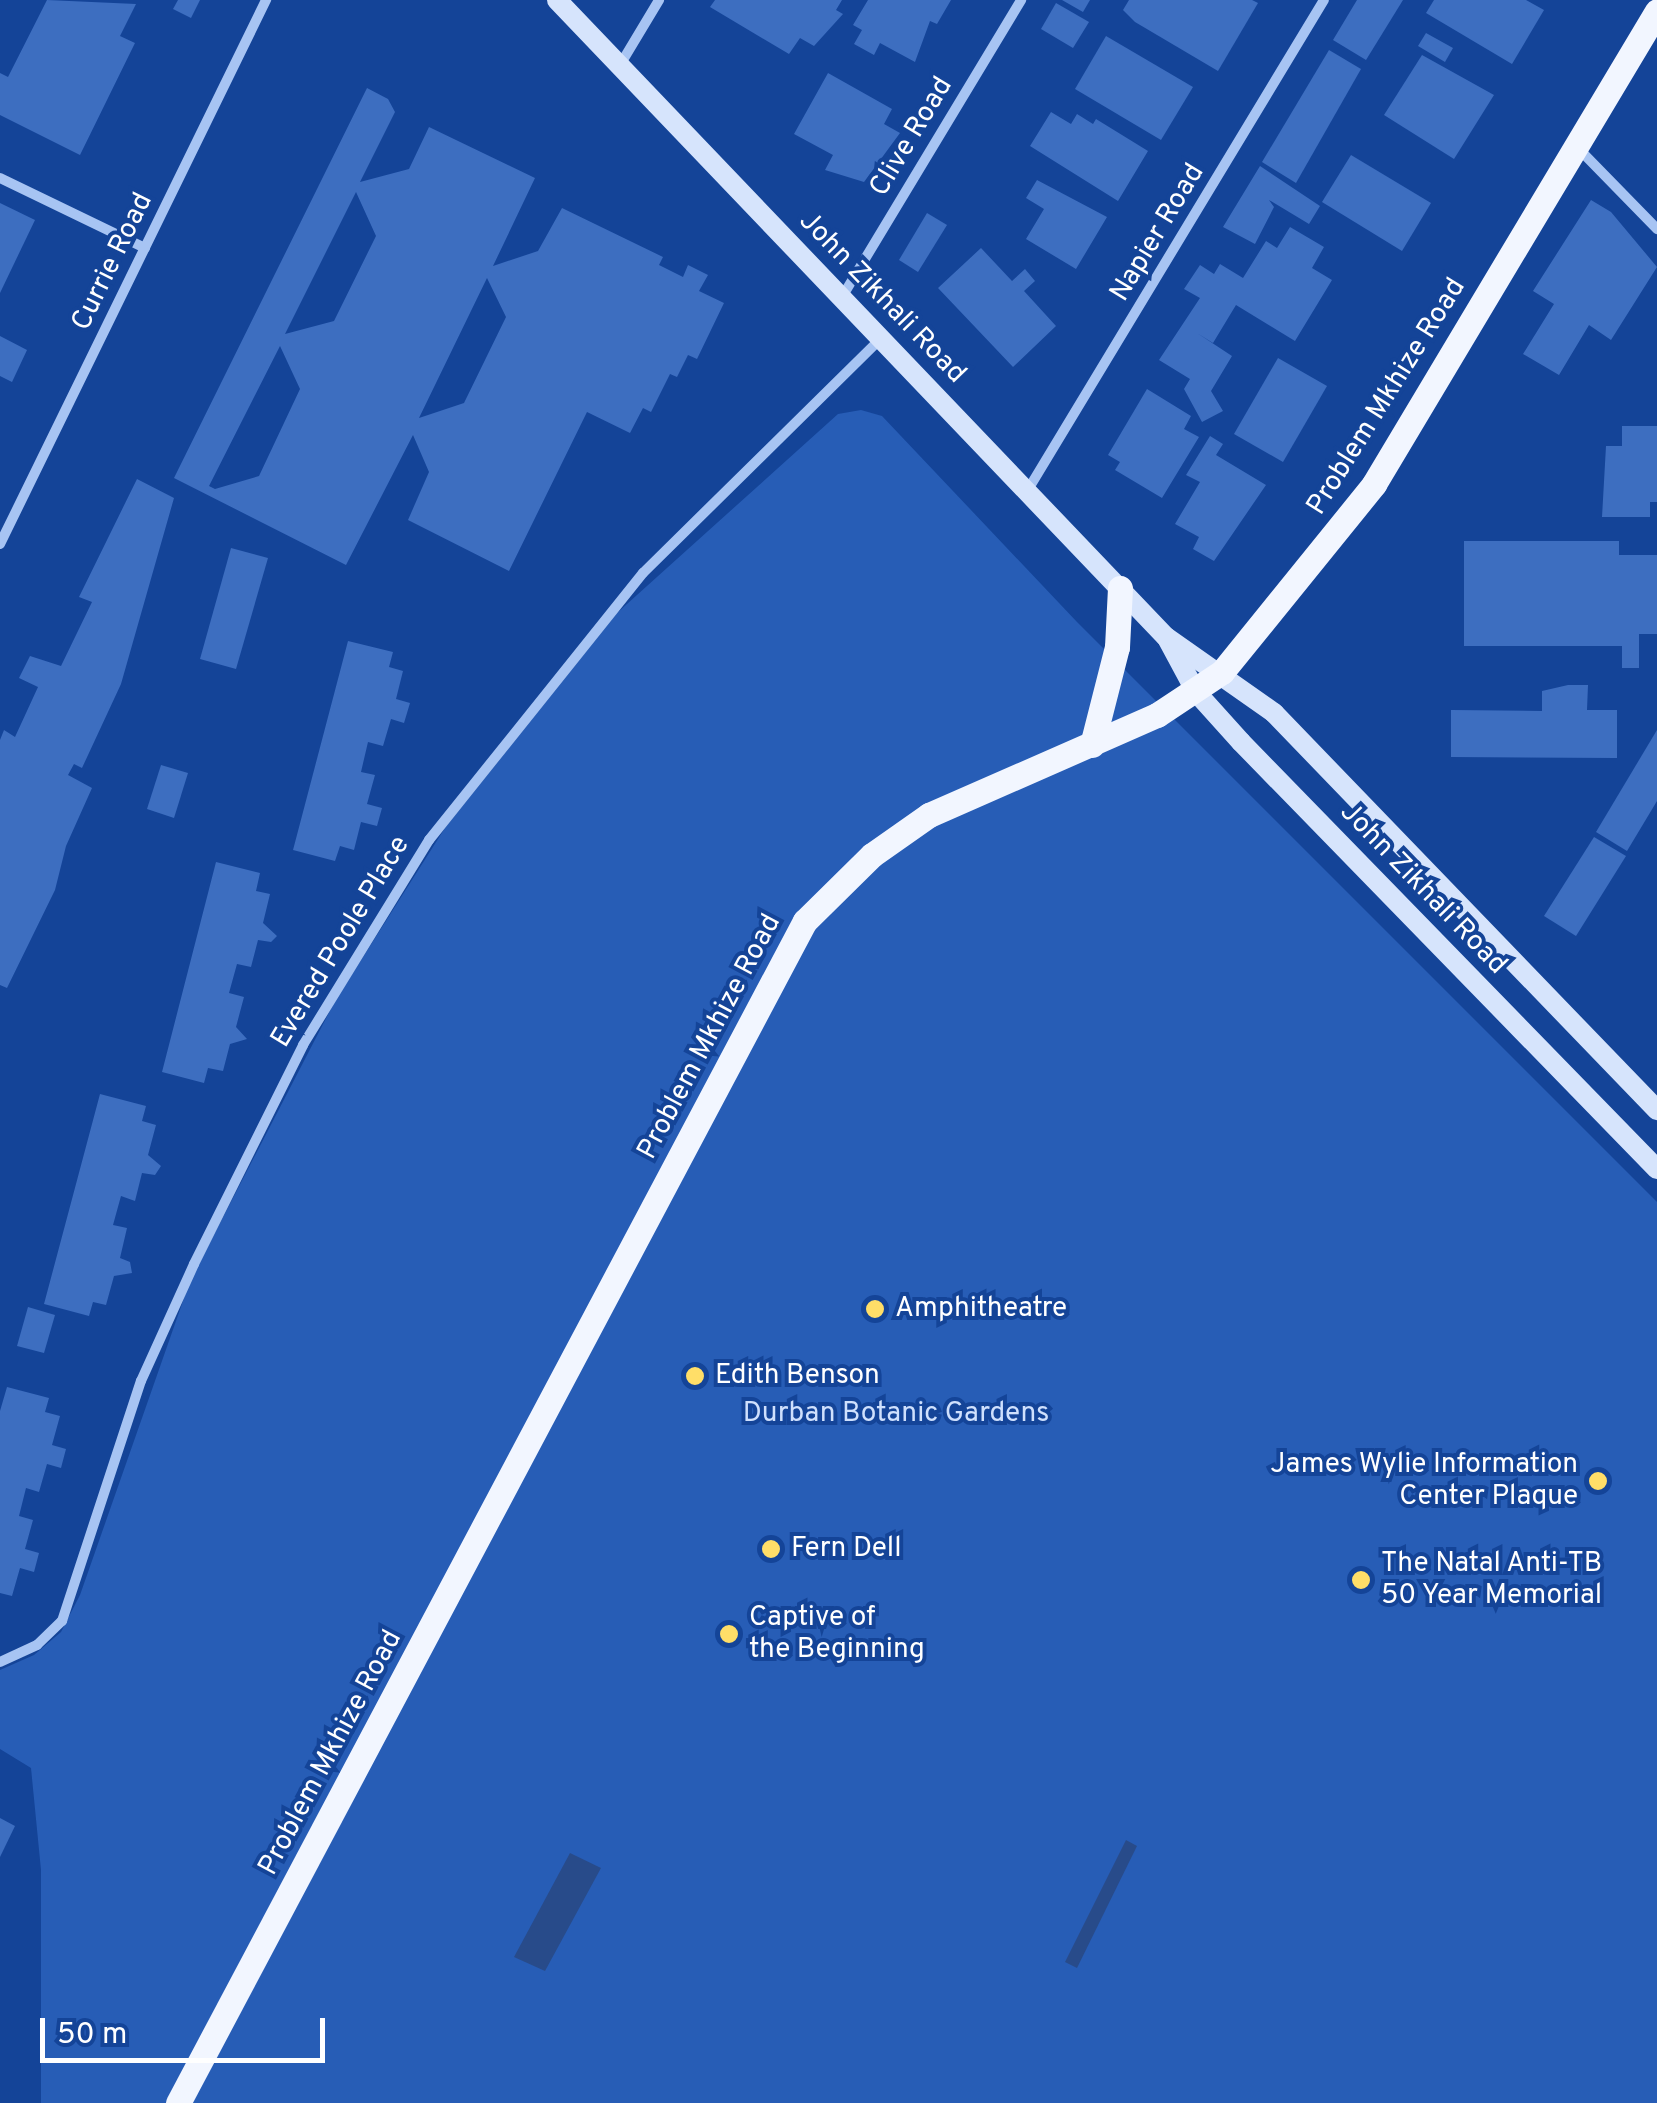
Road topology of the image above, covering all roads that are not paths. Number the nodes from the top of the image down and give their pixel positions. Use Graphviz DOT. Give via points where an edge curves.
graph roads {
  1 [pos="266,0"];
  2 [pos="558,0"];
  3 [pos="659,0"];
  4 [pos="1020,0"];
  5 [pos="1324,0"];
  6 [pos="1657,11"];
  7 [pos="620,66"];
  8 [pos="1576,146"];
  9 [pos="0,178"];
  10 [pos="1657,228"];
  11 [pos="145,248"];
  12 [pos="842,297"];
  13 [pos="882,337"];
  14 [pos="1029,488"];
  15 [pos="0,544"];
  16 [pos="1120,588"];
  17 [pos="1166,637"];
  18 [pos="1222,672"];
  19 [pos="1196,692"];
  20 [pos="1092,745"];
  21 [pos="1657,1110"];
  22 [pos="1657,1169"];
  23 [pos="0,1662"];
  24 [pos="178,2103"];
  1 -- 11 [label="street, Currie Road"];
  2 -- 7 [label="main road, John Zikhali Road"];
  3 -- 7 [label="street"];
  4 -- 12 [label="street, Clive Road"];
  5 -- 14 [label="street, Napier Road"];
  6 -- 8 [label="main road, Problem Mkhize Road"];
  7 -- 12 [label="main road, John Zikhali Road"];
  8 -- 10 [label="street"];
  8 -- 18 [label="main road, Problem Mkhize Road" via="1374,484"];
  9 -- 11 [label="street"];
  11 -- 15 [label="street, Currie Road"];
  12 -- 13 [label="main road, John Zikhali Road"];
  13 -- 14 [label="main road, John Zikhali Road"];
  13 -- 23 [label="street, Evered Poole Place" via="642,573 428,840 303,1046 194,1264 141,1381 62,1621 37,1645"];
  14 -- 16 [label="main road, John Zikhali Road"];
  16 -- 17 [label="main road, John Zikhali Road"];
  16 -- 20 [label="main road" via="1117,647"];
  17 -- 18 [label="main road, John Zikhali Road"];
  17 -- 19 [label="main road, John Zikhali Road"];
  18 -- 19 [label="main road, Problem Mkhize Road"];
  18 -- 21 [label="main road, John Zikhali Road" via="1274,713"];
  19 -- 20 [label="main road, Problem Mkhize Road"];
  19 -- 22 [label="main road, John Zikhali Road"];
  20 -- 24 [label="main road, Problem Mkhize Road" via="929,815 872,855 805,921"];
}
